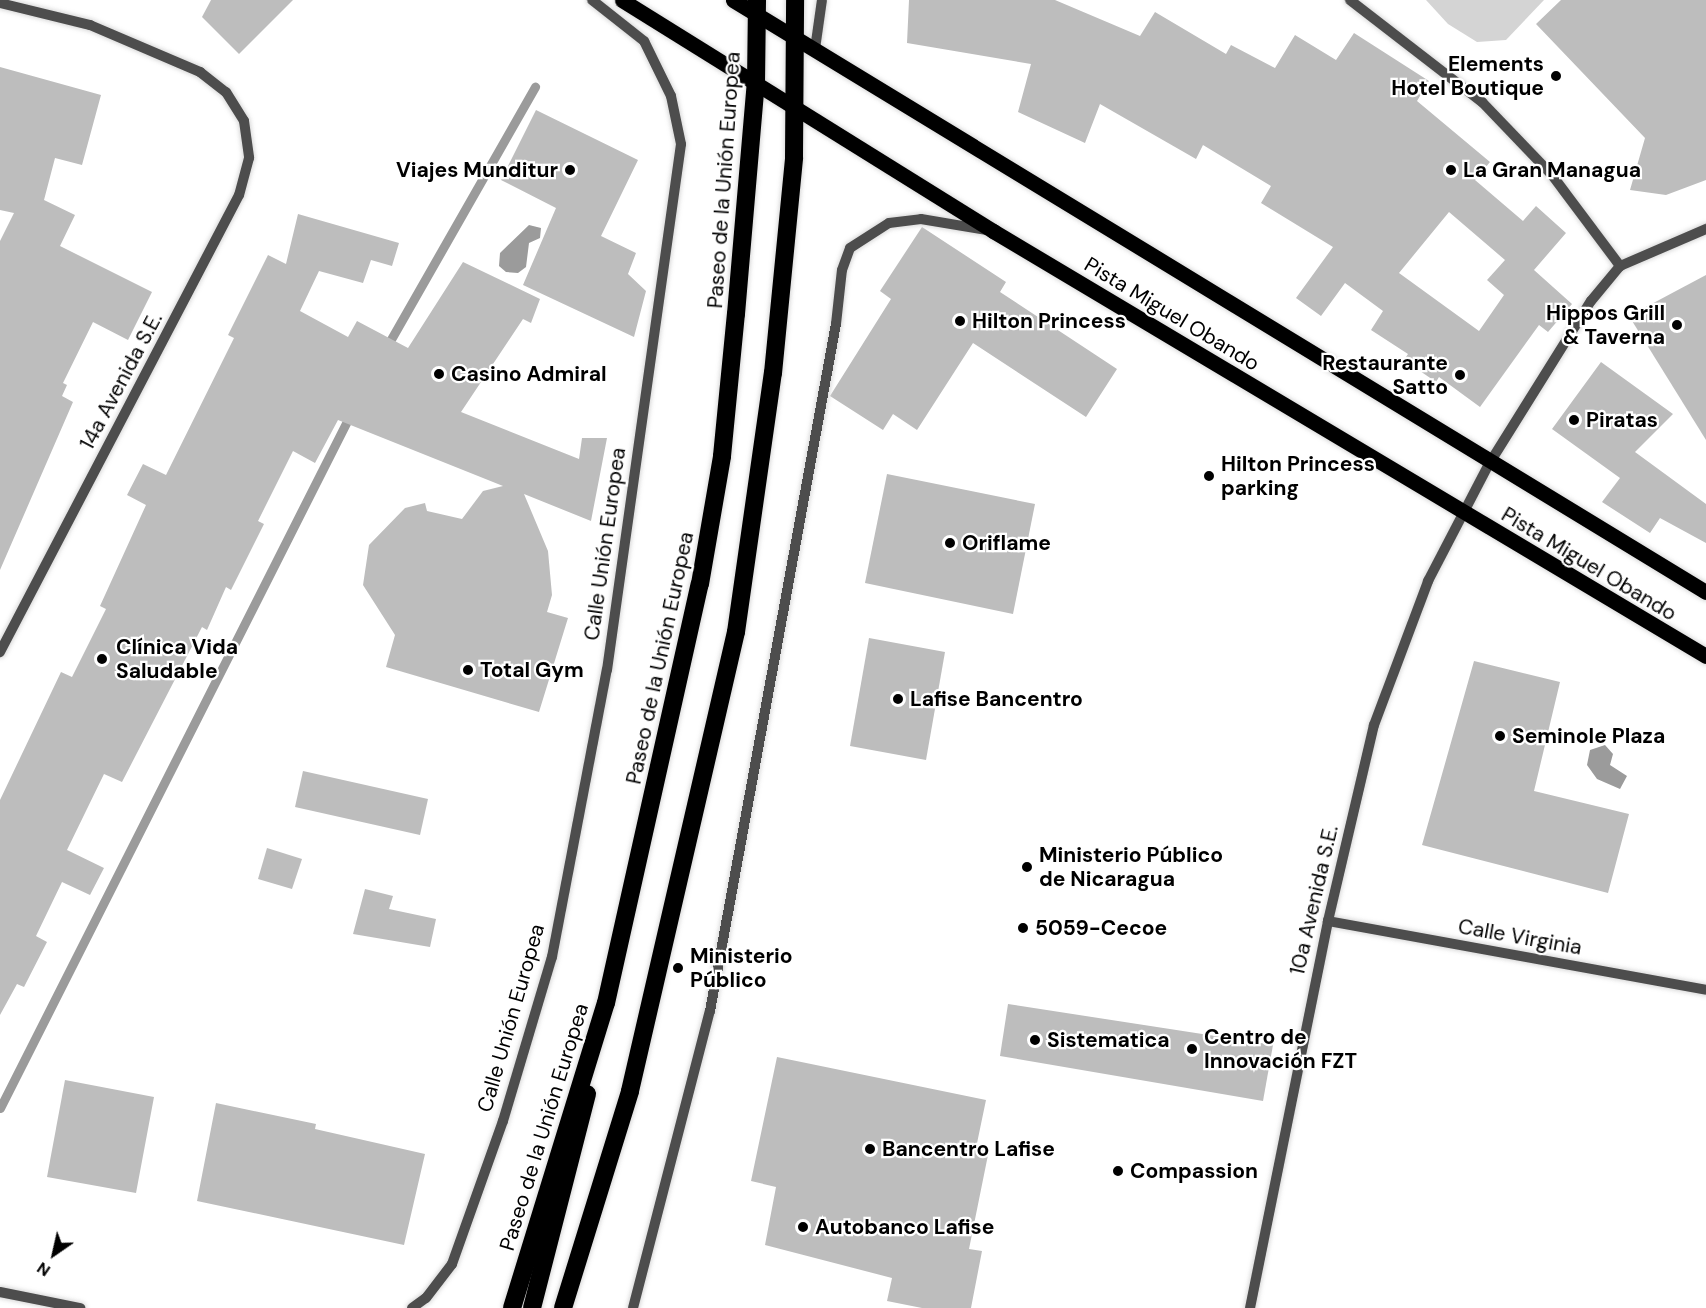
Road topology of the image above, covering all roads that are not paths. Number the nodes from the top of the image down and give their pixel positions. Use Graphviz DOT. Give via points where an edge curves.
graph roads {
  1 [pos="592,0"];
  2 [pos="622,0"];
  3 [pos="733,0"];
  4 [pos="795,0"];
  5 [pos="822,0"];
  6 [pos="1350,0"];
  7 [pos="0,3"];
  8 [pos="757,7"];
  9 [pos="794,38"];
  10 [pos="815,49"];
  11 [pos="756,83"];
  12 [pos="796,109"];
  13 [pos="1706,229"];
  14 [pos="993,231"];
  15 [pos="1620,266"];
  16 [pos="1489,464"];
  17 [pos="1461,514"];
  18 [pos="1706,592"];
  19 [pos="0,652"];
  20 [pos="1706,656"];
  21 [pos="1328,921"];
  22 [pos="1706,990"];
  23 [pos="590,1054"];
  24 [pos="0,1292"];
  25 [pos="1248,1307"];
  26 [pos="80,1308"];
  27 [pos="412,1308"];
  28 [pos="512,1308"];
  29 [pos="532,1308"];
  30 [pos="562,1308"];
  31 [pos="633,1308"];
  1 -- 27 [label="street, Calle Unión Europea" via="644,41 671,96 681,144 607,670 552,957 503,1121 452,1264 426,1298"];
  2 -- 11 [label="main road, Pista Miguel Obando"];
  3 -- 8 [label="main road, Pista Miguel Obando"];
  4 -- 9 [label="highway"];
  5 -- 10 [label="street"];
  6 -- 15 [label="street" via="1482,102 1552,175"];
  7 -- 19 [label="street, 14a Avenida S.E." via="90,25 200,72 226,92 244,121 249,158 239,195"];
  8 -- 9 [label="main road, Pista Miguel Obando"];
  8 -- 11 [label="highway, Paseo de la Unión Europea"];
  9 -- 10 [label="main road, Pista Miguel Obando"];
  9 -- 12 [label="highway"];
  10 -- 16 [label="main road, Pista Miguel Obando"];
  11 -- 12 [label="main road, Pista Miguel Obando"];
  11 -- 23 [label="highway, Paseo de la Unión Europea" via="722,456 702,574 636,881"];
  12 -- 14 [label="main road, Pista Miguel Obando"];
  12 -- 30 [label="highway" via="773,373 736,633 630,1091"];
  13 -- 15 [label="street"];
  14 -- 17 [label="main road, Pista Miguel Obando"];
  14 -- 31 [label="street" via="921,219 889,223 875,228 850,248 842,270 836,324 710,1011"];
  15 -- 16 [label="street, 10a Avenida S.E." via="1591,301"];
  16 -- 17 [label="street, 10a Avenida S.E."];
  16 -- 18 [label="main road, Pista Miguel Obando"];
  17 -- 20 [label="main road, Pista Miguel Obando"];
  17 -- 21 [label="street, 10a Avenida S.E." via="1428,581 1390,678"];
  21 -- 22 [label="street, Calle Virginia"];
  21 -- 25 [label="street, 10a Avenida S.E."];
  23 -- 28 [label="highway, Paseo de la Unión Europea"];
  23 -- 29 [label="highway" via="586,1109"];
  24 -- 26 [label="street"];
}
